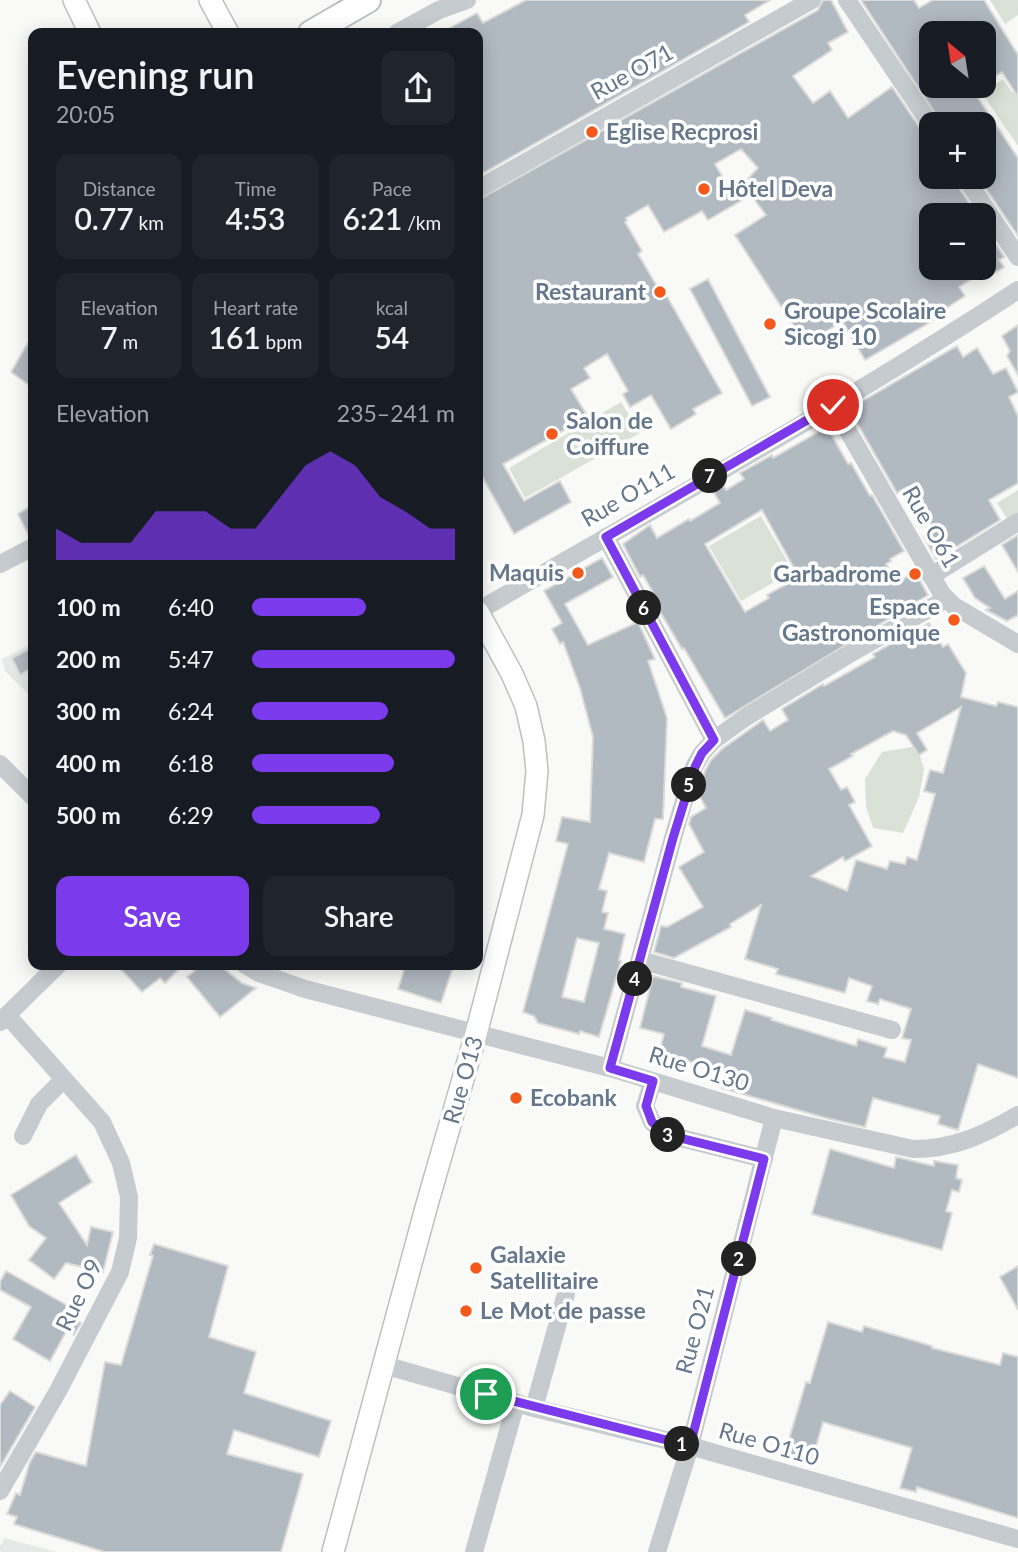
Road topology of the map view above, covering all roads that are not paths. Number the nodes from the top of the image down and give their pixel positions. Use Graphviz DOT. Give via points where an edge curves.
graph roads {
  1 [pos="74,0"];
  2 [pos="210,0"];
  3 [pos="368,0"];
  4 [pos="467,0"];
  5 [pos="812,0"];
  6 [pos="847,0"];
  7 [pos="88,28"];
  8 [pos="225,28"];
  9 [pos="320,28"];
  10 [pos="406,28"];
  11 [pos="922,112"];
  12 [pos="483,186"];
  13 [pos="973,189"];
  14 [pos="1018,257"];
  15 [pos="1018,290"];
  16 [pos="833,405"];
  17 [pos="1018,522"];
  18 [pos="606,537"];
  19 [pos="28,550"];
  20 [pos="0,564"];
  21 [pos="931,576"];
  22 [pos="946,599"];
  23 [pos="483,609"];
  24 [pos="483,621"];
  25 [pos="1018,625"];
  26 [pos="1002,634"];
  27 [pos="1018,644"];
  28 [pos="714,740"];
  29 [pos="0,764"];
  30 [pos="28,792"];
  31 [pos="640,960"];
  32 [pos="52,970"];
  33 [pos="255,970"];
  34 [pos="3,1019"];
  35 [pos="892,1030"];
  36 [pos="476,1034"];
  37 [pos="610,1068"];
  38 [pos="64,1079"];
  39 [pos="653,1081"];
  40 [pos="1018,1115"];
  41 [pos="774,1118"];
  42 [pos="23,1136"];
  43 [pos="764,1159"];
  44 [pos="566,1294"];
  45 [pos="384,1365"];
  46 [pos="516,1403"];
  47 [pos="534,1408"];
  48 [pos="690,1446"];
  49 [pos="0,1491"];
  50 [pos="1018,1539"];
  51 [pos="334,1552"];
  52 [pos="474,1552"];
  53 [pos="657,1552"];
  1 -- 7 [label="main road"];
  2 -- 8 [label="main road"];
  3 -- 9 [label="highway"];
  4 -- 10 [label="street"];
  5 -- 12 [label="street, Rue O71"];
  6 -- 11 [label="street"];
  13 -- 14 [label="street"];
  15 -- 16 [label="street, Rue O111"];
  16 -- 18 [label="street, Rue O111"];
  16 -- 21 [label="street, Rue O61"];
  17 -- 21 [label="street"];
  18 -- 23 [label="street, Rue O111"];
  18 -- 28 [label="street"];
  19 -- 20 [label="street"];
  21 -- 22 [label="street, Rue O61"];
  22 -- 26 [label="street, Rue O61"];
  22 -- 28 [label="street"];
  24 -- 36 [label="main road, Rue O13" via="526,706 537,771 533,815"];
  25 -- 26 [label="street"];
  26 -- 27 [label="street, Rue O61"];
  28 -- 31 [label="street" via="695,767"];
  29 -- 30 [label="street"];
  31 -- 35 [label="street"];
  31 -- 37 [label="street"];
  32 -- 34 [label="street"];
  33 -- 36 [label="street, Rue O130" via="305,989"];
  34 -- 38 [label="street, Rue O9"];
  36 -- 37 [label="street, Rue O130"];
  36 -- 45 [label="main road, Rue O13"];
  37 -- 39 [label="street, Rue O130"];
  38 -- 42 [label="street" via="39,1104"];
  38 -- 49 [label="street, Rue O9" via="102,1122 114,1144 129,1197 128,1238 120,1272"];
  39 -- 41 [label="street, Rue O130"];
  39 -- 43 [label="street" via="646,1106 652,1122 668,1135"];
  40 -- 41 [label="street, Rue O130" via="937,1149 913,1149"];
  41 -- 43 [label="street, Rue O21"];
  43 -- 48 [label="street, Rue O21"];
  44 -- 47 [label="street"];
  45 -- 46 [label="street, Rue O110"];
  45 -- 51 [label="main road, Rue O13"];
  46 -- 47 [label="street, Rue O110"];
  46 -- 52 [label="street"];
  47 -- 48 [label="street, Rue O110"];
  48 -- 50 [label="street, Rue O110"];
  48 -- 53 [label="street, Rue O21"];
}
